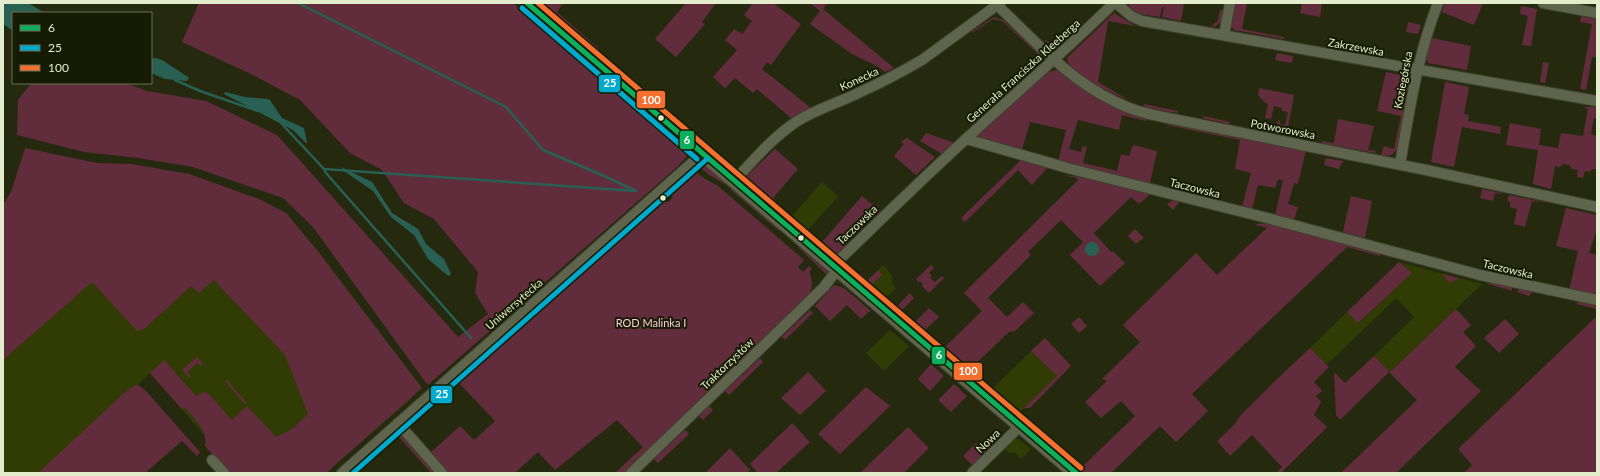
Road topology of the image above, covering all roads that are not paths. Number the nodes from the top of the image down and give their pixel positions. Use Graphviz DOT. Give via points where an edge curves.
graph roads {
  1 [pos="527,3"];
  2 [pos="1115,3"];
  3 [pos="1230,3"];
  4 [pos="1438,3"];
  5 [pos="1543,3"];
  6 [pos="999,4"];
  7 [pos="1597,13"];
  8 [pos="1224,35"];
  9 [pos="1055,59"];
  10 [pos="1417,69"];
  11 [pos="1597,101"];
  12 [pos="966,139"];
  13 [pos="702,154"];
  14 [pos="1400,164"];
  15 [pos="734,181"];
  16 [pos="1597,207"];
  17 [pos="835,268"];
  18 [pos="1597,300"];
  19 [pos="398,423"];
  20 [pos="1020,426"];
  21 [pos="212,460"];
  22 [pos="224,473"];
  23 [pos="342,473"];
  24 [pos="442,473"];
  25 [pos="631,473"];
  26 [pos="972,473"];
  27 [pos="1076,473"];
  1 -- 13 [label="main road"];
  2 -- 8 [label="street, Zakrzewska" via="1142,21"];
  2 -- 9 [label="street, Generała Franciszka Kleeberga"];
  3 -- 8 [label="street"];
  4 -- 10 [label="street, Koziegórska"];
  5 -- 7 [label="street"];
  6 -- 9 [label="street, Potworowska"];
  6 -- 15 [label="street, Konecka" via="910,68 795,122"];
  8 -- 10 [label="street, Zakrzewska"];
  9 -- 12 [label="street, Generała Franciszka Kleeberga"];
  9 -- 14 [label="street, Potworowska" via="1086,85 1136,111"];
  10 -- 11 [label="street, Zakrzewska"];
  10 -- 14 [label="street, Koziegórska"];
  12 -- 17 [label="street, Taczowska" via="870,229"];
  12 -- 18 [label="street, Taczowska" via="1071,169 1480,275"];
  13 -- 15 [label="main road"];
  13 -- 19 [label="street, Uniwersytecka"];
  14 -- 16 [label="street, Potworowska"];
  15 -- 17 [label="main road"];
  17 -- 20 [label="main road"];
  17 -- 25 [label="street, Traktorzystów" via="824,286"];
  19 -- 23 [label="street, Uniwersytecka"];
  19 -- 24 [label="street"];
  20 -- 26 [label="street, Nowa"];
  20 -- 27 [label="main road"];
  21 -- 22 [label="street"];
}
